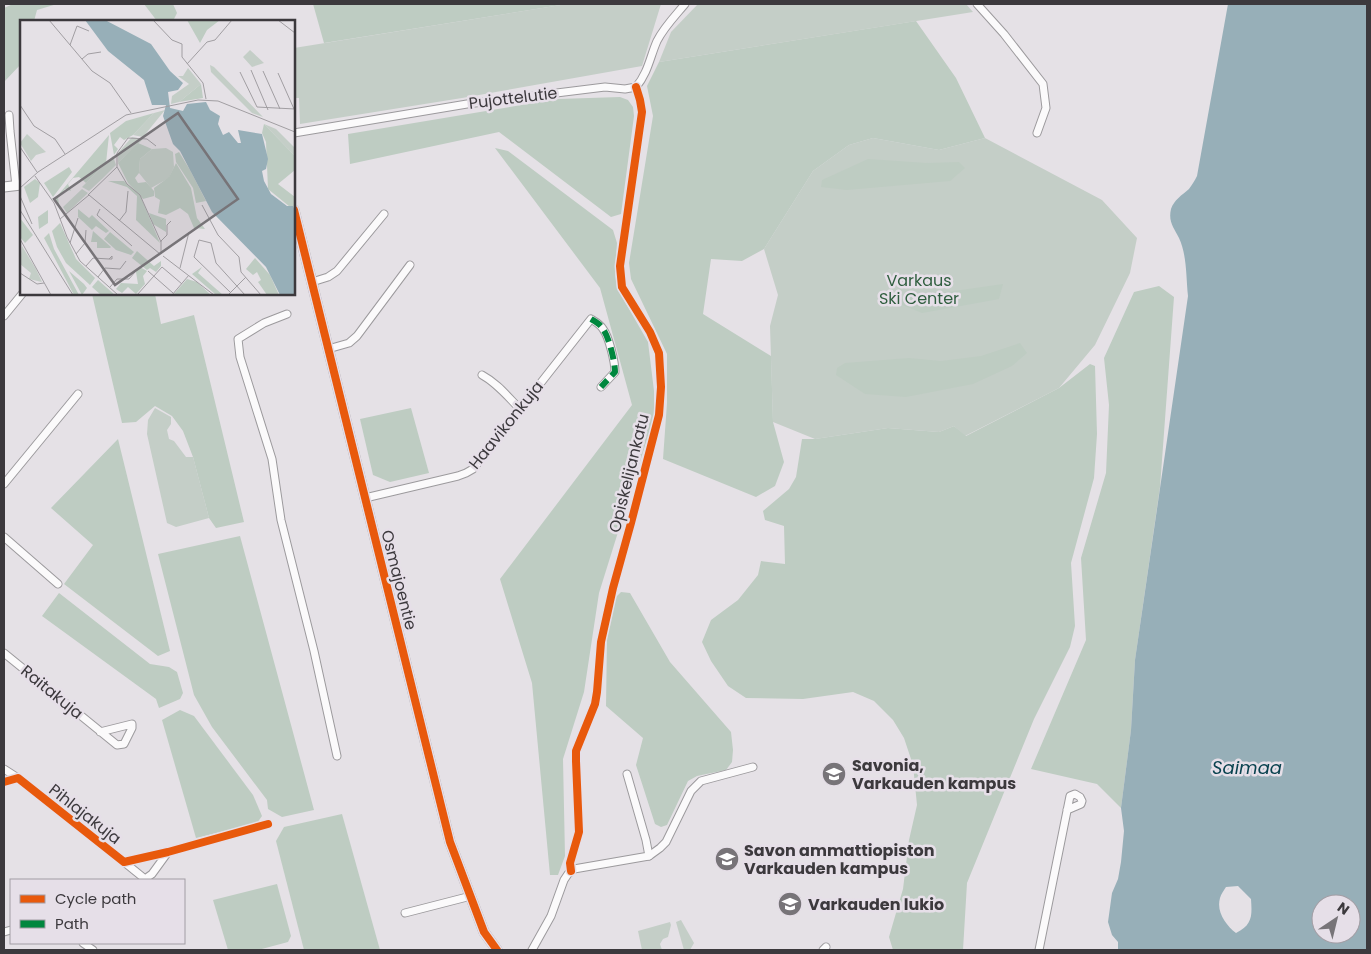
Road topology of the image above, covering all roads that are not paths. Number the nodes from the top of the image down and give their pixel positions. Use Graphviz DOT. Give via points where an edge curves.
graph roads {
  1 [pos="685,4"];
  2 [pos="977,4"];
  3 [pos="636,87"];
  4 [pos="10,116"];
  5 [pos="295,133"];
  6 [pos="1037,133"];
  7 [pos="18,186"];
  8 [pos="4,187"];
  9 [pos="295,214"];
  10 [pos="384,214"];
  11 [pos="410,265"];
  12 [pos="312,282"];
  13 [pos="21,295"];
  14 [pos="287,314"];
  15 [pos="4,316"];
  16 [pos="328,349"];
  17 [pos="482,375"];
  18 [pos="601,387"];
  19 [pos="78,394"];
  20 [pos="520,409"];
  21 [pos="4,484"];
  22 [pos="365,498"];
  23 [pos="275,513"];
  24 [pos="281,520"];
  25 [pos="4,537"];
  26 [pos="58,584"];
  27 [pos="4,653"];
  28 [pos="100,732"];
  29 [pos="337,756"];
  30 [pos="753,767"];
  31 [pos="4,768"];
  32 [pos="627,774"];
  33 [pos="18,778"];
  34 [pos="4,782"];
  35 [pos="1067,810"];
  36 [pos="212,839"];
  37 [pos="168,852"];
  38 [pos="648,856"];
  39 [pos="124,862"];
  40 [pos="572,871"];
  41 [pos="470,896"];
  42 [pos="405,913"];
  43 [pos="497,950"];
  44 [pos="532,950"];
  45 [pos="1039,950"];
  1 -- 3 [label="street" via="664,29 647,72"];
  2 -- 6 [label="street" via="1043,84 1046,108"];
  3 -- 5 [label="street, Pujottelutie" via="605,87 467,104"];
  3 -- 40 [label="street, Opiskelijankatu" via="642,112 620,266 622,288 650,332 659,353 659,415 601,642 598,692 576,751 579,832 570,863"];
  4 -- 7 [label="street"];
  7 -- 8 [label="street"];
  9 -- 12 [label="street, Osmajoentie"];
  10 -- 12 [label="street" via="337,271"];
  11 -- 16 [label="street" via="357,336 349,343"];
  12 -- 16 [label="street, Osmajoentie"];
  13 -- 15 [label="street"];
  14 -- 24 [label="street" via="238,339 240,357 272,459"];
  16 -- 22 [label="street, Osmajoentie"];
  17 -- 20 [label="street"];
  18 -- 20 [label="street, Haavikonkuja" via="615,372 615,364 605,331 591,319"];
  19 -- 21 [label="street"];
  20 -- 22 [label="street, Haavikonkuja" via="473,469"];
  22 -- 41 [label="street, Osmajoentie" via="450,842"];
  23 -- 24 [label="street"];
  24 -- 29 [label="street"];
  25 -- 26 [label="street"];
  27 -- 28 [label="street, Raitakuja"];
  30 -- 38 [label="street" via="701,781 691,791 666,842"];
  31 -- 33 [label="street, Pihlajakuja"];
  32 -- 38 [label="street"];
  33 -- 34 [label="street"];
  33 -- 39 [label="street, Pihlajakuja"];
  35 -- 45 [label="street"];
  36 -- 37 [label="street, Pihlajakuja"];
  37 -- 39 [label="street, Pihlajakuja"];
  37 -- 39 [label="street, Pihlajakuja" via="145,879"];
  38 -- 40 [label="street"];
  40 -- 44 [label="street" via="564,880 551,916"];
  41 -- 42 [label="street"];
  41 -- 43 [label="street, Osmajoentie" via="484,932"];
}
